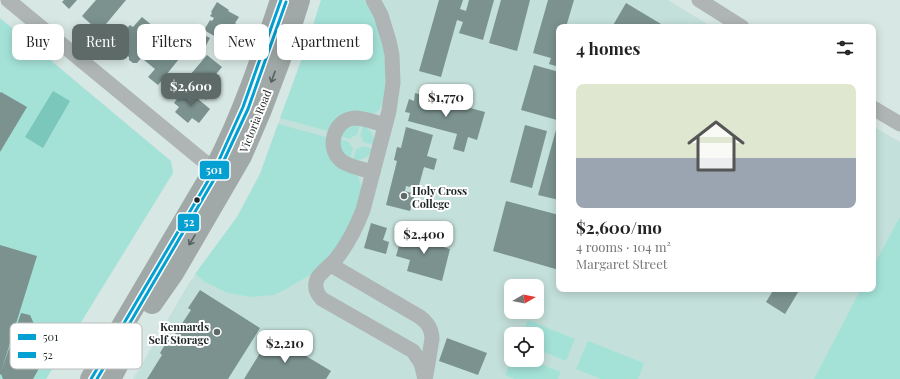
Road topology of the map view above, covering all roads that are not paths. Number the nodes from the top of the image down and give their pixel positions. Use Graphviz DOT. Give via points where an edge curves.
graph roads {
  1 [pos="8,0"];
  2 [pos="281,0"];
  3 [pos="299,0"];
  4 [pos="373,0"];
  5 [pos="698,0"];
  6 [pos="737,24"];
  7 [pos="876,110"];
  8 [pos="900,124"];
  9 [pos="385,125"];
  10 [pos="215,169"];
  11 [pos="373,172"];
  12 [pos="331,265"];
  13 [pos="124,323"];
  14 [pos="140,323"];
  15 [pos="97,369"];
  16 [pos="115,369"];
  17 [pos="91,379"];
  18 [pos="110,379"];
  19 [pos="425,379"];
  1 -- 10 [label="street"];
  2 -- 10 [label="highway, Victoria Road" via="255,79"];
  3 -- 14 [label="highway, Victoria Road, one-way" via="280,58 241,156 173,273"];
  4 -- 9 [label="street" via="385,27 393,69 392,97"];
  5 -- 6 [label="street"];
  7 -- 8 [label="street"];
  9 -- 11 [label="street"];
  9 -- 11 [label="street" via="354,118 340,125 334,136 333,148 342,162"];
  10 -- 13 [label="highway, Victoria Road"];
  11 -- 12 [label="street" via="358,224 344,249"];
  12 -- 19 [label="street" via="428,324 432,339"];
  12 -- 19 [label="street" via="317,279 316,288 319,296 413,351 421,363"];
  15 -- 17 [label="highway, Victoria Road"];
  16 -- 18 [label="highway, Victoria Road, one-way"];
}
